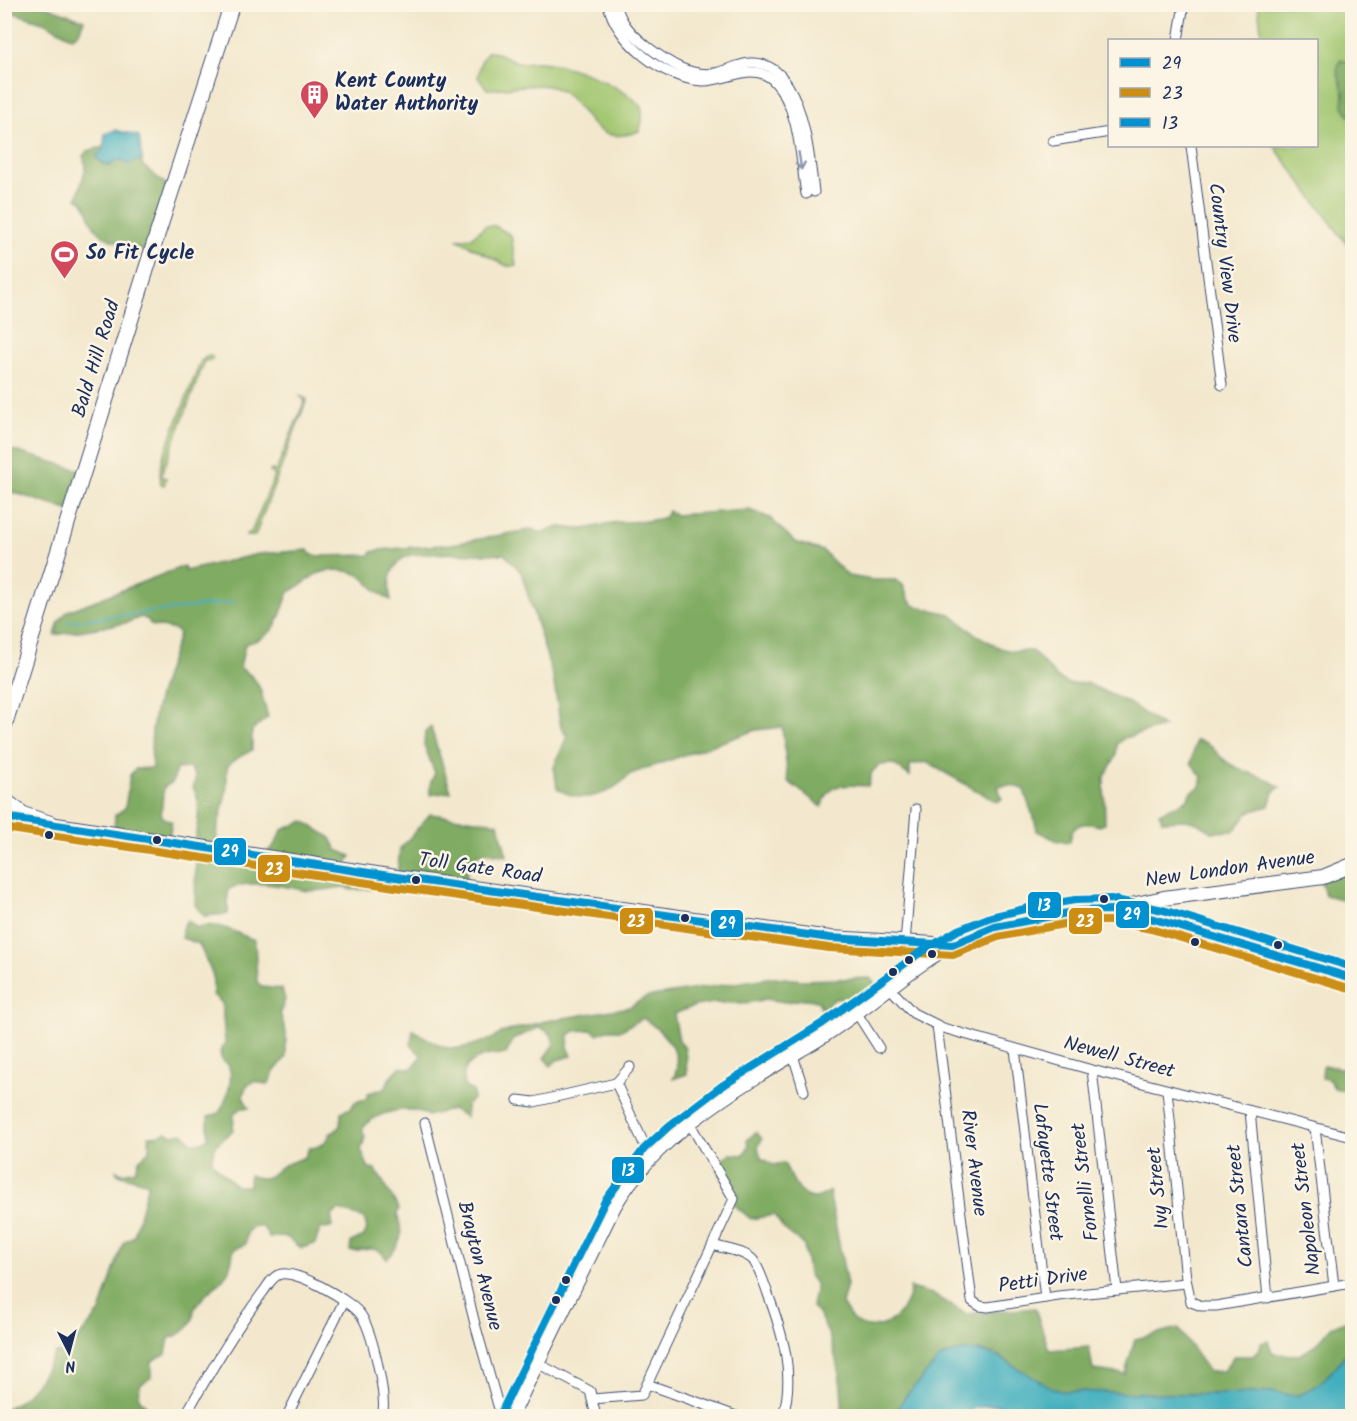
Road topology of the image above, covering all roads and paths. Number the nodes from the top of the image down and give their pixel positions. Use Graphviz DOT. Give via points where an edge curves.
graph roads {
  1 [pos="232,4"];
  2 [pos="608,4"];
  3 [pos="616,4"];
  4 [pos="1184,4"];
  5 [pos="1178,39"];
  6 [pos="1108,132"];
  7 [pos="1053,141"];
  8 [pos="1191,147"];
  9 [pos="1222,385"];
  10 [pos="4,726"];
  11 [pos="4,800"];
  12 [pos="916,809"];
  13 [pos="4,817"];
  14 [pos="52,824"];
  15 [pos="4,826"];
  16 [pos="1353,865"];
  17 [pos="1111,910"];
  18 [pos="904,944"];
  19 [pos="952,945"];
  20 [pos="1353,978"];
  21 [pos="890,988"];
  22 [pos="856,1012"];
  23 [pos="937,1026"];
  24 [pos="879,1048"];
  25 [pos="1015,1049"];
  26 [pos="793,1055"];
  27 [pos="630,1067"];
  28 [pos="1092,1070"];
  29 [pos="616,1083"];
  30 [pos="1167,1090"];
  31 [pos="804,1091"];
  32 [pos="518,1100"];
  33 [pos="1250,1111"];
  34 [pos="425,1123"];
  35 [pos="690,1124"];
  36 [pos="1315,1128"];
  37 [pos="1353,1137"];
  38 [pos="650,1157"];
  39 [pos="713,1245"];
  40 [pos="1186,1283"];
  41 [pos="1353,1283"];
  42 [pos="1334,1286"];
  43 [pos="1117,1290"];
  44 [pos="1045,1298"];
  45 [pos="1268,1298"];
  46 [pos="344,1301"];
  47 [pos="975,1303"];
  48 [pos="537,1363"];
  49 [pos="647,1384"];
  50 [pos="592,1399"];
  51 [pos="185,1416"];
  52 [pos="287,1416"];
  53 [pos="382,1416"];
  54 [pos="501,1416"];
  55 [pos="511,1416"];
  56 [pos="596,1416"];
  57 [pos="736,1416"];
  58 [pos="783,1416"];
  1 -- 10 [label="main road, Bald Hill Road"];
  2 -- 3 [label="street, one-way" via="610,18 623,37 675,75 712,81 753,72 772,80 790,108 810,193 798,106 781,77 753,63 708,74 683,70 630,33"];
  4 -- 5 [label="street"];
  6 -- 7 [label="street"];
  8 -- 9 [label="street, Country View Drive"];
  11 -- 14 [label="main road" via="24,815"];
  12 -- 18 [label="street"];
  13 -- 14 [label="main road, Toll Gate Road"];
  14 -- 15 [label="main road"];
  14 -- 18 [label="main road, Toll Gate Road" via="823,938"];
  16 -- 17 [label="main road, New London Avenue" via="1323,877 1164,898"];
  17 -- 19 [label="main road" via="1078,911 995,927"];
  17 -- 20 [label="main road" via="1160,920"];
  18 -- 19 [label="main road, Toll Gate Road"];
  19 -- 21 [label="main road"];
  21 -- 22 [label="main road"];
  21 -- 23 [label="street, Newell Street" via="913,1013"];
  22 -- 24 [label="street"];
  22 -- 26 [label="main road"];
  23 -- 25 [label="street, Newell Street"];
  23 -- 47 [label="street, River Avenue" via="970,1294"];
  25 -- 28 [label="street, Newell Street"];
  25 -- 44 [label="street, Lafayette Street"];
  26 -- 31 [label="street"];
  26 -- 35 [label="main road"];
  27 -- 29 [label="street"];
  28 -- 30 [label="street, Newell Street"];
  28 -- 43 [label="street, Fornelli Street"];
  29 -- 32 [label="street" via="534,1102"];
  29 -- 38 [label="street"];
  30 -- 33 [label="street, Newell Street"];
  30 -- 40 [label="street, Ivy Street"];
  33 -- 36 [label="street, Newell Street"];
  33 -- 45 [label="street, Cantara Street"];
  34 -- 54 [label="street, Brayton Avenue"];
  35 -- 38 [label="main road"];
  35 -- 39 [label="street" via="734,1199"];
  36 -- 37 [label="street, Newell Street"];
  36 -- 42 [label="street, Napoleon Street"];
  38 -- 48 [label="main road" via="623,1188"];
  39 -- 49 [label="street"];
  39 -- 58 [label="street" via="748,1257 758,1268 788,1362"];
  40 -- 43 [label="street, Petti Drive"];
  40 -- 45 [label="street" via="1191,1302 1202,1306"];
  41 -- 42 [label="street"];
  42 -- 45 [label="street"];
  43 -- 44 [label="street, Petti Drive"];
  44 -- 47 [label="street, Petti Drive" via="988,1307"];
  46 -- 51 [label="street" via="297,1275 285,1272 270,1281 228,1341"];
  46 -- 52 [label="street"];
  46 -- 53 [label="street" via="365,1322 385,1398"];
  48 -- 50 [label="street" via="590,1391"];
  48 -- 55 [label="main road"];
  49 -- 50 [label="street" via="642,1395"];
  49 -- 57 [label="street"];
  50 -- 56 [label="street"];
}
